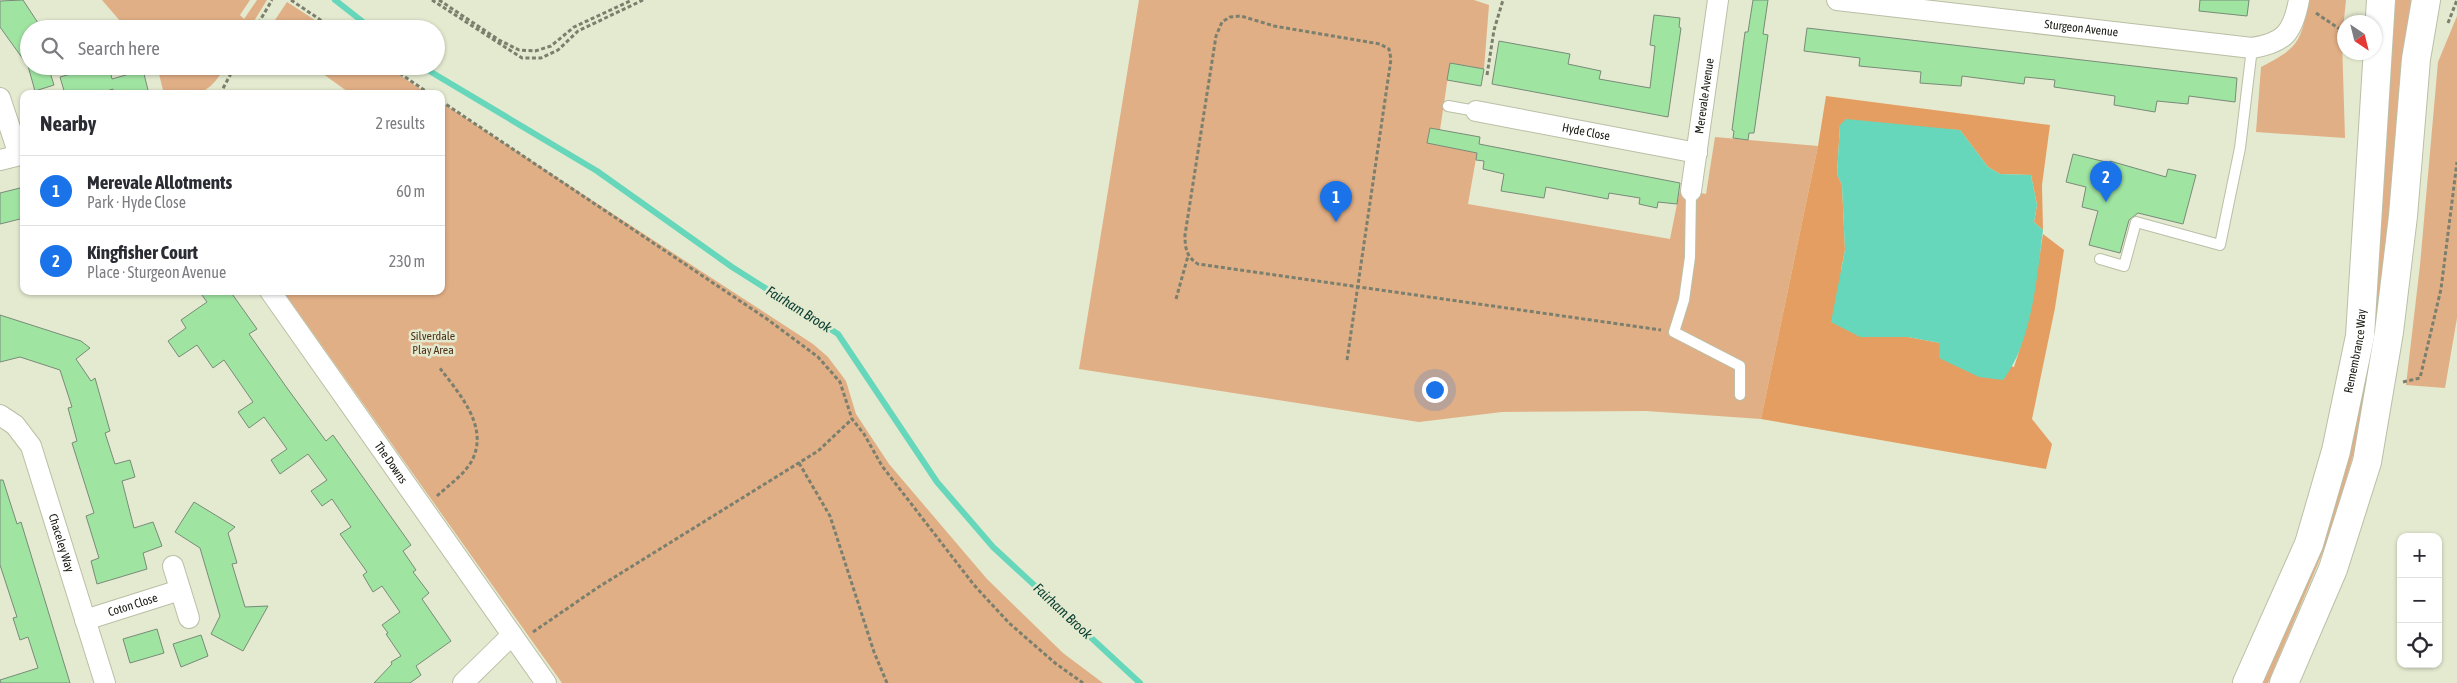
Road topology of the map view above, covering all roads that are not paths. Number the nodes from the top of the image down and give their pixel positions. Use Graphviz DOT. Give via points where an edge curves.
graph roads {
  1 [pos="1718,0"];
  2 [pos="1838,0"];
  3 [pos="2381,0"];
  4 [pos="2426,0"];
  5 [pos="2299,1"];
  6 [pos="2252,48"];
  7 [pos="0,98"];
  8 [pos="1448,106"];
  9 [pos="1476,111"];
  10 [pos="20,149"];
  11 [pos="1696,152"];
  12 [pos="20,155"];
  13 [pos="0,160"];
  14 [pos="1691,192"];
  15 [pos="2100,259"];
  16 [pos="273,295"];
  17 [pos="1740,395"];
  18 [pos="0,415"];
  19 [pos="173,566"];
  20 [pos="180,590"];
  21 [pos="190,618"];
  22 [pos="85,620"];
  23 [pos="516,640"];
  24 [pos="105,683"];
  25 [pos="463,683"];
  26 [pos="546,683"];
  27 [pos="2247,683"];
  28 [pos="2284,683"];
  1 -- 11 [label="street, Merevale Avenue"];
  2 -- 6 [label="street, Sturgeon Avenue"];
  3 -- 27 [label="highway, Remembrance Way" via="2358,346 2336,451 2309,544"];
  4 -- 28 [label="highway" via="2416,59 2403,216 2390,322 2367,462 2333,569"];
  5 -- 6 [label="street, Sturgeon Avenue" via="2291,28 2285,36 2274,43"];
  6 -- 15 [label="lane" via="2240,148 2220,245 2136,222 2124,266"];
  7 -- 10 [label="street"];
  8 -- 9 [label="lane"];
  9 -- 11 [label="street, Hyde Close"];
  11 -- 14 [label="street, Merevale Avenue"];
  12 -- 13 [label="street"];
  14 -- 17 [label="lane" via="1690,257 1684,300 1674,332 1740,366"];
  16 -- 23 [label="street, The Downs"];
  18 -- 22 [label="street, Chaceley Way" via="15,425 31,446"];
  19 -- 20 [label="street"];
  20 -- 21 [label="street"];
  20 -- 22 [label="street, Coton Close"];
  22 -- 24 [label="street, Chaceley Way"];
  23 -- 25 [label="street"];
  23 -- 26 [label="street, The Downs"];
}
